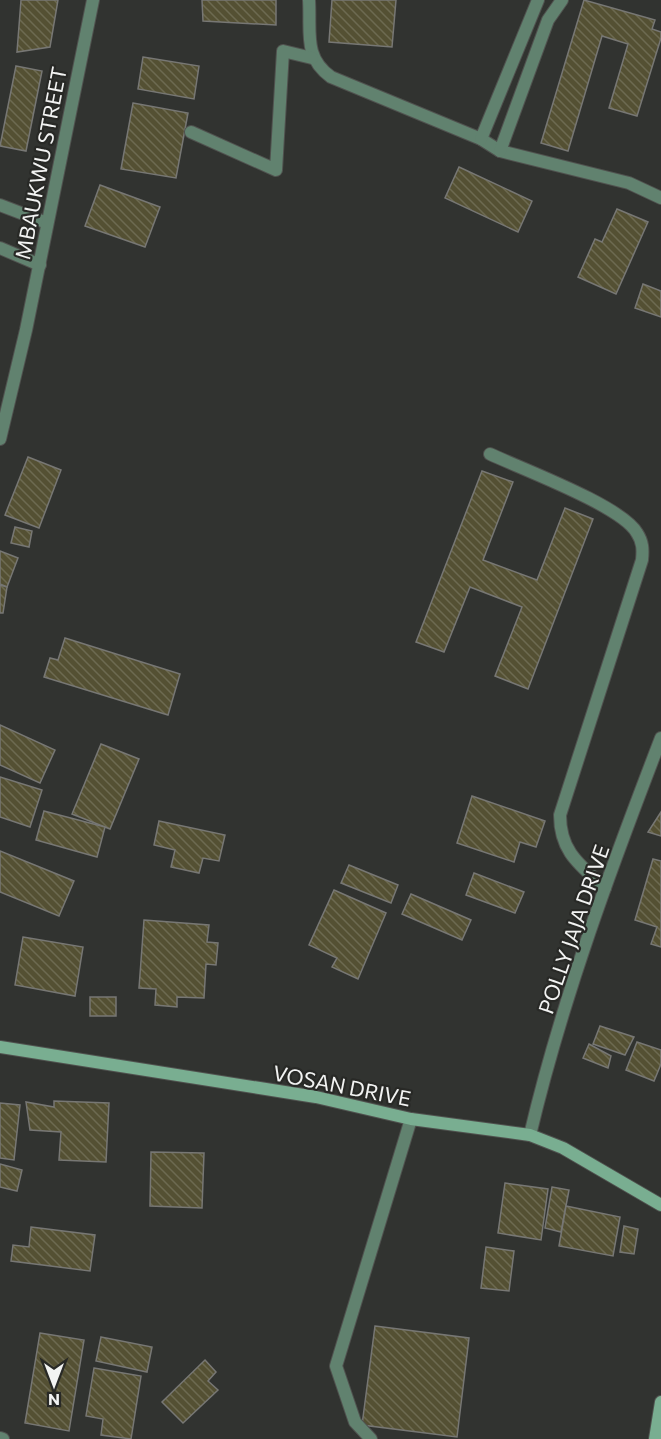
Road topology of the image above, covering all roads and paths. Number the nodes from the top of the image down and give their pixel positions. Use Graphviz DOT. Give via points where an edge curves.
graph roads {
  1 [pos="93,0"];
  2 [pos="309,0"];
  3 [pos="538,0"];
  4 [pos="562,0"];
  5 [pos="312,58"];
  6 [pos="190,132"];
  7 [pos="481,139"];
  8 [pos="500,151"];
  9 [pos="661,198"];
  10 [pos="0,205"];
  11 [pos="47,223"];
  12 [pos="0,248"];
  13 [pos="40,266"];
  14 [pos="0,439"];
  15 [pos="490,454"];
  16 [pos="661,738"];
  17 [pos="605,888"];
  18 [pos="0,1047"];
  19 [pos="411,1119"];
  20 [pos="530,1135"];
  21 [pos="661,1205"];
  22 [pos="661,1402"];
  23 [pos="371,1439"];
  24 [pos="655,1439"];
  1 -- 11 [label="street, MBAUKWU STREET"];
  2 -- 5 [label="street"];
  3 -- 7 [label="street"];
  4 -- 8 [label="street" via="549,20"];
  5 -- 6 [label="street" via="283,51 276,170"];
  5 -- 7 [label="street" via="319,69 357,90"];
  7 -- 8 [label="street"];
  8 -- 9 [label="street" via="629,183"];
  10 -- 11 [label="street"];
  11 -- 13 [label="street, MBAUKWU STREET"];
  12 -- 13 [label="street"];
  13 -- 14 [label="street, MBAUKWU STREET"];
  15 -- 17 [label="street" via="620,514 637,532 643,547 560,815 560,828 570,855"];
  16 -- 17 [label="street, POLLY JAJA DRIVE"];
  17 -- 20 [label="street, POLLY JAJA DRIVE" via="547,1063"];
  18 -- 19 [label="street, VOSAN DRIVE" via="316,1097"];
  19 -- 20 [label="street, VOSAN DRIVE"];
  19 -- 23 [label="street" via="336,1366 356,1422"];
  20 -- 21 [label="street, VOSAN DRIVE" via="562,1148"];
  22 -- 24 [label="street"];
}
